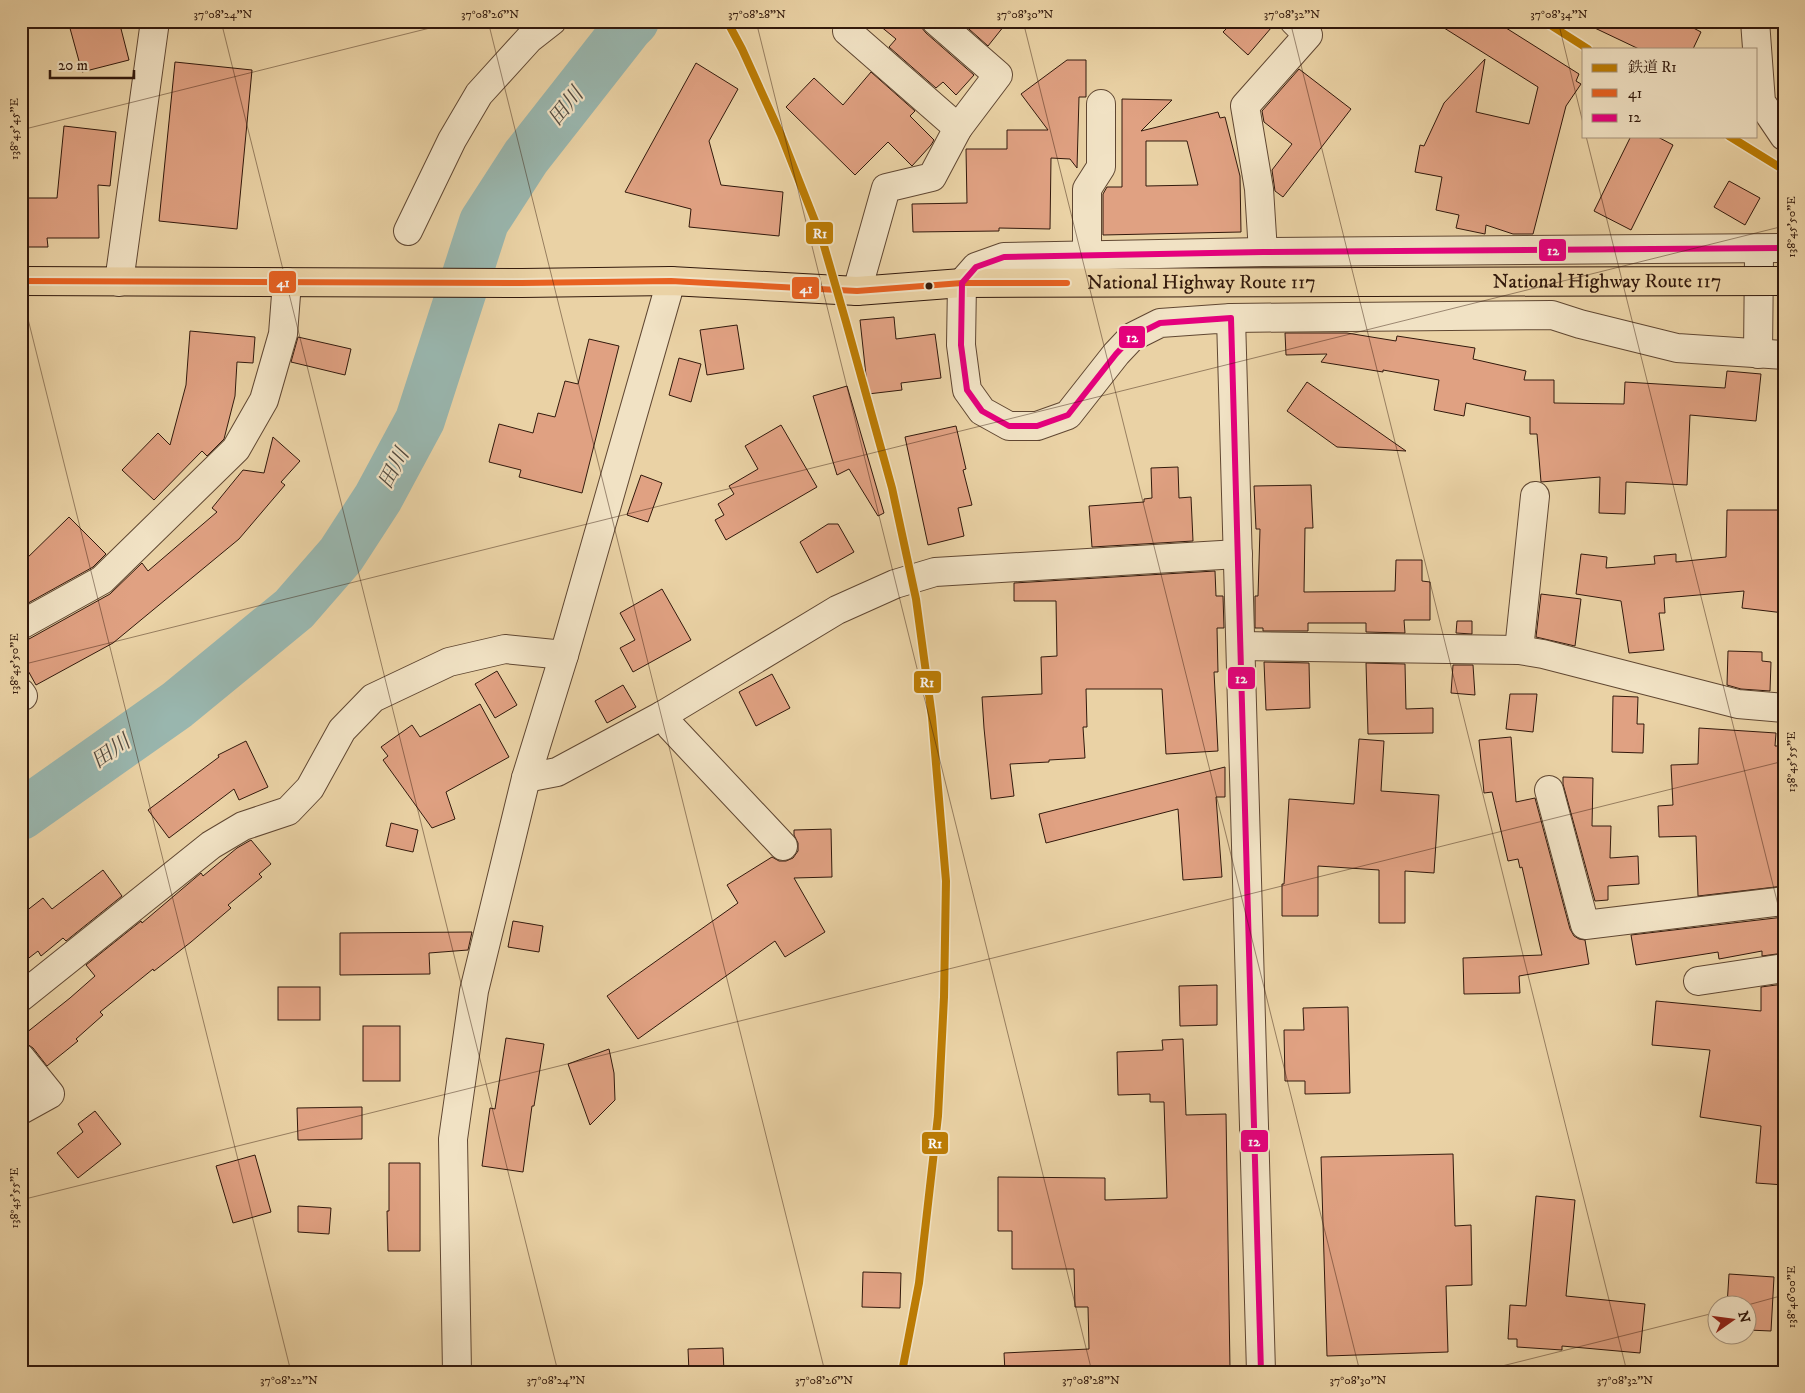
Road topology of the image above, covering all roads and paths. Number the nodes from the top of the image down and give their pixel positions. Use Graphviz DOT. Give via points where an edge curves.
graph roads {
  1 [pos="155,21"];
  2 [pos="552,21"];
  3 [pos="855,21"];
  4 [pos="936,21"];
  5 [pos="1294,21"];
  6 [pos="1747,24"];
  7 [pos="1751,48"];
  8 [pos="1758,85"];
  9 [pos="1101,104"];
  10 [pos="958,128"];
  11 [pos="1784,136"];
  12 [pos="408,231"];
  13 [pos="1772,248"];
  14 [pos="1262,252"];
  15 [pos="1087,256"];
  16 [pos="21,281"];
  17 [pos="671,281"];
  18 [pos="1784,281"];
  19 [pos="119,282"];
  20 [pos="287,282"];
  21 [pos="962,283"];
  22 [pos="856,291"];
  23 [pos="1231,318"];
  24 [pos="1771,354"];
  25 [pos="1535,496"];
  26 [pos="1238,554"];
  27 [pos="21,625"];
  28 [pos="1241,646"];
  29 [pos="1519,650"];
  30 [pos="564,655"];
  31 [pos="1784,708"];
  32 [pos="663,715"];
  33 [pos="526,778"];
  34 [pos="1549,790"];
  35 [pos="783,846"];
  36 [pos="1784,900"];
  37 [pos="1784,968"];
  38 [pos="1698,982"];
  39 [pos="21,997"];
  40 [pos="21,1058"];
  41 [pos="21,1110"];
  42 [pos="457,1372"];
  43 [pos="1261,1372"];
  1 -- 19 [label="street"];
  2 -- 12 [label="street" via="529,39 479,94 452,140"];
  3 -- 10 [label="street" via="847,31"];
  4 -- 10 [label="street" via="998,75"];
  5 -- 14 [label="street" via="1308,35 1245,106 1259,189"];
  6 -- 7 [label="street"];
  8 -- 11 [label="street" via="1761,102"];
  9 -- 15 [label="street" via="1101,167 1086,188"];
  10 -- 22 [label="street" via="932,177 886,188"];
  13 -- 14 [label="street"];
  13 -- 24 [label="street"];
  14 -- 15 [label="street"];
  15 -- 21 [label="street" via="1004,257 976,267"];
  16 -- 19 [label="highway, National Highway Route 117"];
  17 -- 20 [label="highway, National Highway Route 117"];
  17 -- 22 [label="highway, National Highway Route 117"];
  17 -- 30 [label="street"];
  18 -- 21 [label="highway, National Highway Route 117, bridge"];
  19 -- 20 [label="highway, National Highway Route 117"];
  20 -- 27 [label="street" via="284,334 264,400 236,449 102,580"];
  21 -- 22 [label="highway, National Highway Route 117"];
  21 -- 23 [label="street" via="962,345 967,390 982,411 1008,426 1037,426 1068,414 1132,337 1160,324"];
  23 -- 24 [label="street" via="1552,315 1677,348"];
  23 -- 26 [label="street"];
  25 -- 29 [label="street"];
  26 -- 28 [label="street"];
  26 -- 32 [label="street" via="935,572 894,584 837,610"];
  28 -- 29 [label="street"];
  28 -- 43 [label="street"];
  29 -- 31 [label="street" via="1738,704"];
  30 -- 33 [label="street"];
  30 -- 39 [label="street" via="505,649 449,662 373,698 342,730 310,788 288,811 243,826 211,845"];
  32 -- 33 [label="street" via="557,772"];
  32 -- 35 [label="street"];
  33 -- 42 [label="street" via="474,991 453,1139"];
  34 -- 36 [label="street" via="1585,925"];
  37 -- 38 [label="street"];
  40 -- 41 [label="street" via="50,1094"];
}
